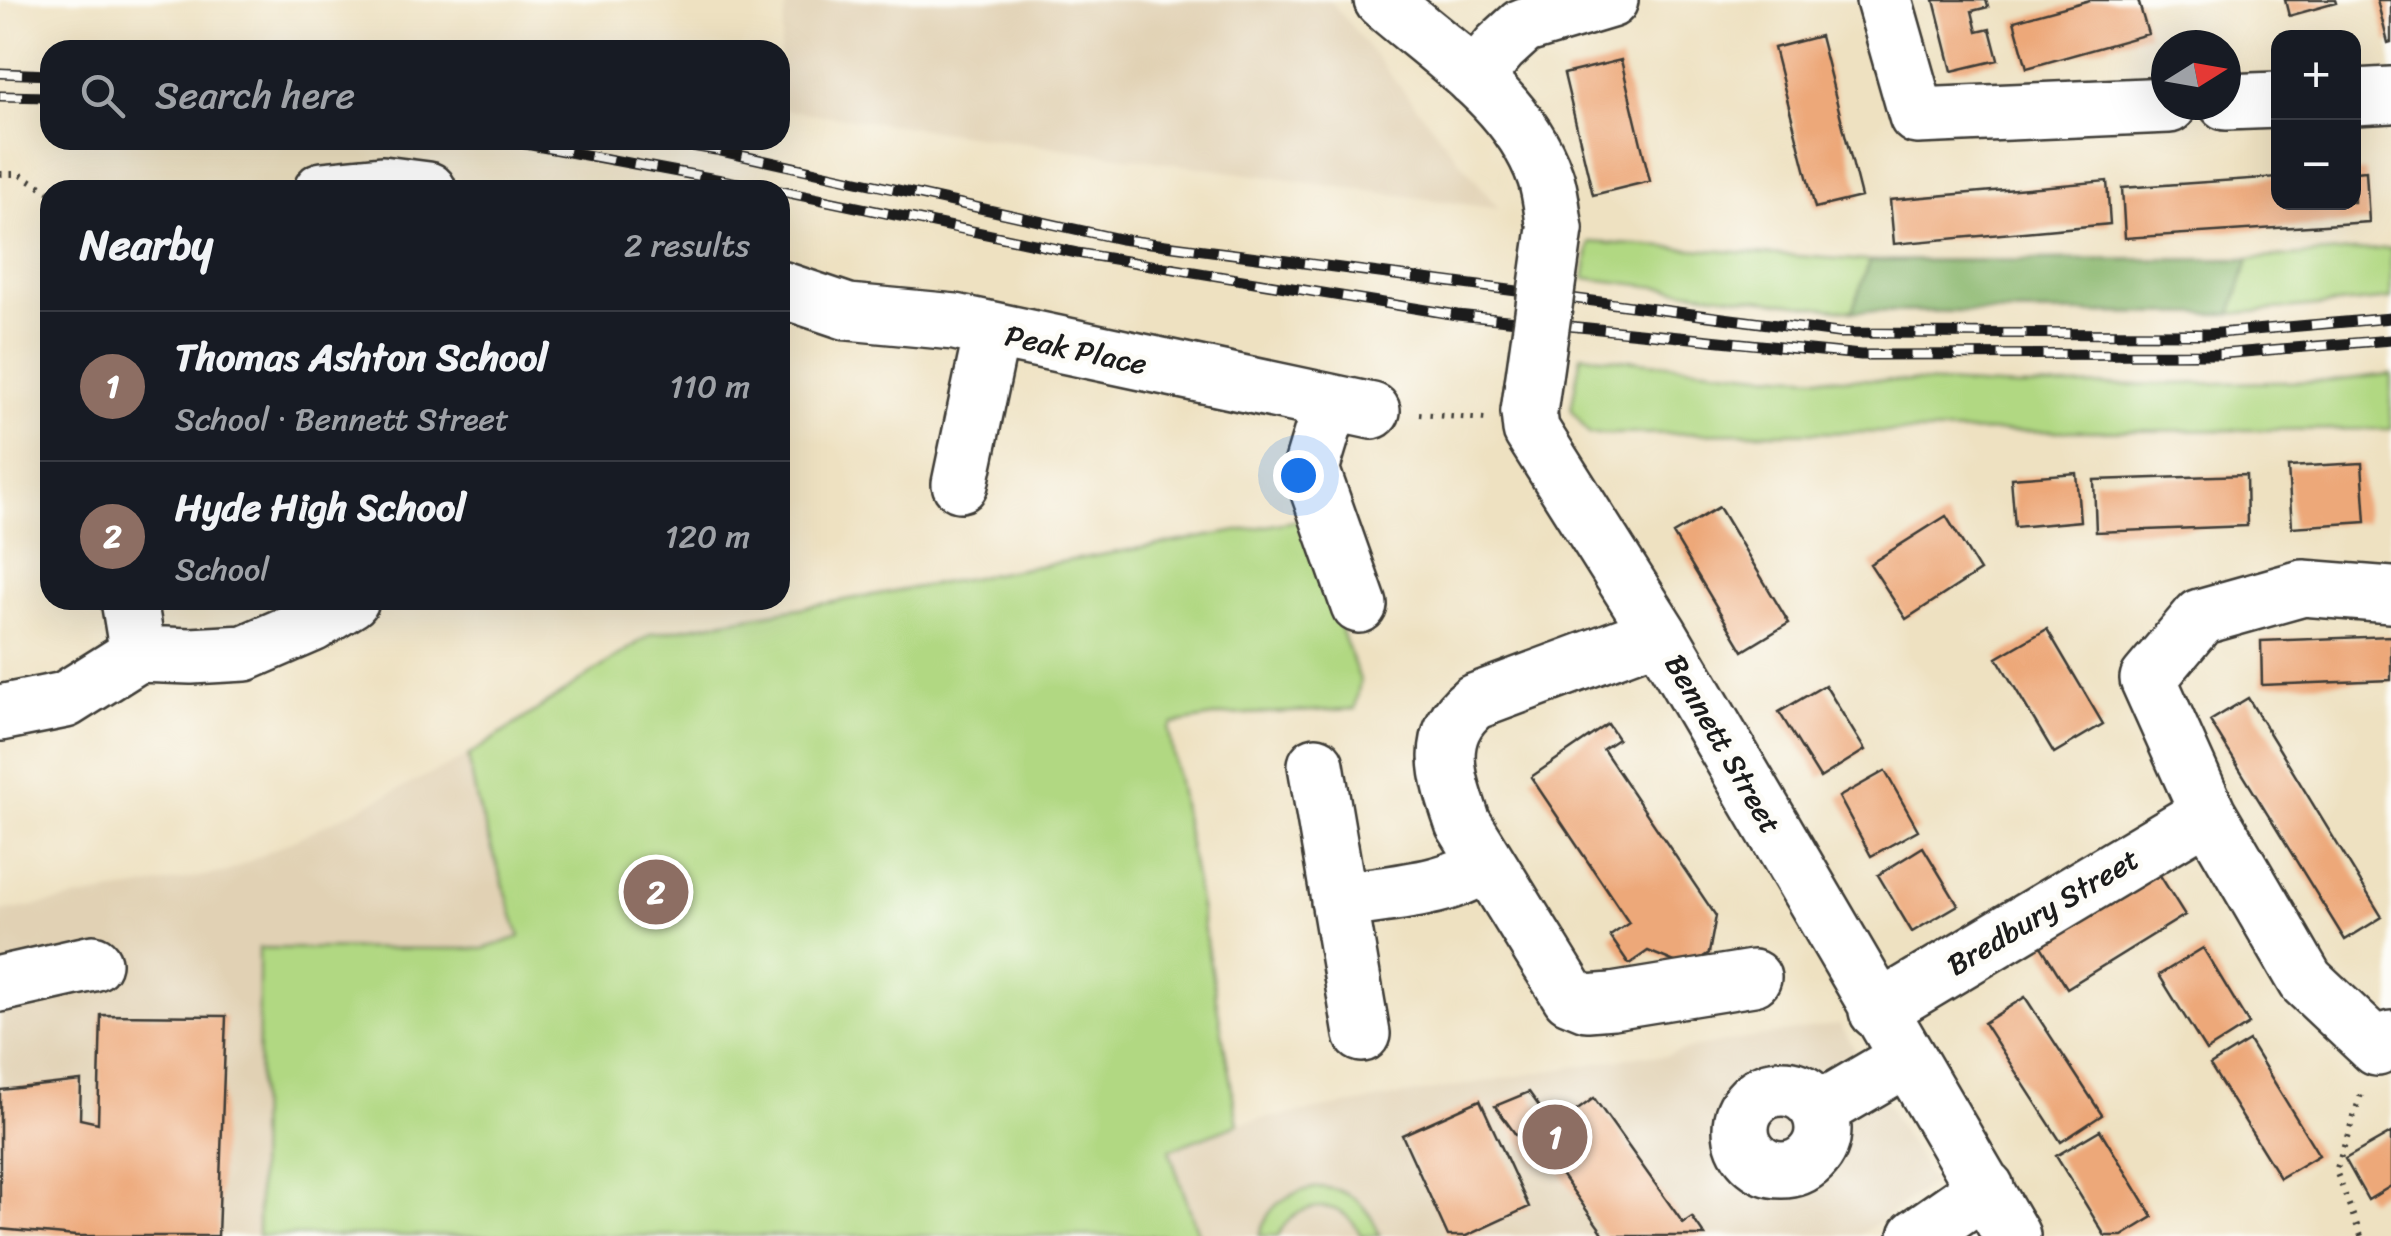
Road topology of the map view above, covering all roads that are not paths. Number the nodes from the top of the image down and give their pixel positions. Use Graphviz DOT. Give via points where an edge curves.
graph roads {
  1 [pos="1382,0"];
  2 [pos="1610,0"];
  3 [pos="1884,0"];
  4 [pos="1474,78"];
  5 [pos="2391,95"];
  6 [pos="2361,97"];
  7 [pos="2271,100"];
  8 [pos="2241,101"];
  9 [pos="2151,106"];
  10 [pos="790,292"];
  11 [pos="992,332"];
  12 [pos="960,484"];
  13 [pos="2391,595"];
  14 [pos="1359,605"];
  15 [pos="131,610"];
  16 [pos="335,610"];
  17 [pos="1659,634"];
  18 [pos="138,654"];
  19 [pos="0,713"];
  20 [pos="1316,766"];
  21 [pos="2208,813"];
  22 [pos="1487,862"];
  23 [pos="1339,901"];
  24 [pos="93,963"];
  25 [pos="1752,978"];
  26 [pos="0,984"];
  27 [pos="1878,1011"];
  28 [pos="1362,1034"];
  29 [pos="2384,1043"];
  30 [pos="1906,1060"];
  31 [pos="1819,1110"];
  32 [pos="1986,1188"];
  33 [pos="1917,1236"];
  34 [pos="2012,1236"];
  1 -- 4 [label="street"];
  2 -- 4 [label="street" via="1523,26"];
  3 -- 9 [label="street" via="1917,116"];
  4 -- 17 [label="street, Bennett Street, bridge" via="1528,138 1546,178 1555,229 1531,430"];
  5 -- 6 [label="street"];
  7 -- 8 [label="street"];
  10 -- 11 [label="street, Peak Place" via="848,312"];
  11 -- 12 [label="street"];
  11 -- 14 [label="street, Peak Place" via="1352,407 1311,469"];
  13 -- 21 [label="street" via="2303,588 2200,616 2148,679"];
  15 -- 18 [label="street"];
  16 -- 18 [label="street" via="245,654"];
  17 -- 22 [label="street" via="1474,702 1459,714 1447,743 1447,767 1463,823"];
  17 -- 27 [label="street, Bennett Street"];
  18 -- 19 [label="street" via="65,700"];
  20 -- 23 [label="street"];
  21 -- 27 [label="street, Bredbury Street"];
  21 -- 29 [label="street" via="2306,980"];
  22 -- 23 [label="street" via="1452,881"];
  22 -- 25 [label="street" via="1578,1001"];
  23 -- 28 [label="street"];
  24 -- 26 [label="street"];
  27 -- 30 [label="street, Bennett Street"];
  30 -- 31 [label="street"];
  30 -- 32 [label="street, Bennett Street"];
  32 -- 33 [label="street"];
  32 -- 34 [label="street, Bennett Street"];
}
